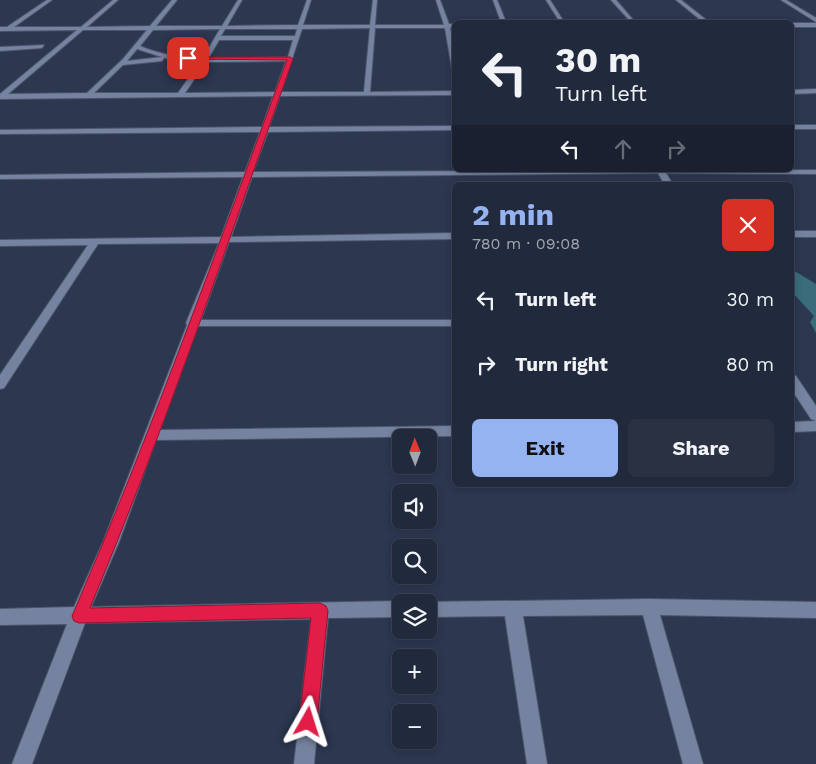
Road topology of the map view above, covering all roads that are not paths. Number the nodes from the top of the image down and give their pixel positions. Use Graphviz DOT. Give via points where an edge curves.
graph roads {
  1 [pos="50,0"];
  2 [pos="116,0"];
  3 [pos="175,0"];
  4 [pos="240,0"];
  5 [pos="309,0"];
  6 [pos="375,0"];
  7 [pos="438,0"];
  8 [pos="495,0"];
  9 [pos="548,0"];
  10 [pos="613,0"];
  11 [pos="678,0"];
  12 [pos="783,0"];
  13 [pos="503,20"];
  14 [pos="561,20"];
  15 [pos="631,20"];
  16 [pos="703,20"];
  17 [pos="816,20"];
  18 [pos="794,25"];
  19 [pos="816,25"];
  20 [pos="373,26"];
  21 [pos="447,26"];
  22 [pos="452,26"];
  23 [pos="224,27"];
  24 [pos="300,27"];
  25 [pos="81,28"];
  26 [pos="150,28"];
  27 [pos="0,29"];
  28 [pos="9,29"];
  29 [pos="0,35"];
  30 [pos="217,38"];
  31 [pos="297,38"];
  32 [pos="42,46"];
  33 [pos="136,46"];
  34 [pos="211,48"];
  35 [pos="0,49"];
  36 [pos="203,50"];
  37 [pos="195,52"];
  38 [pos="452,54"];
  39 [pos="172,57"];
  40 [pos="205,59"];
  41 [pos="290,59"];
  42 [pos="120,64"];
  43 [pos="816,91"];
  44 [pos="794,92"];
  45 [pos="366,93"];
  46 [pos="452,93"];
  47 [pos="180,94"];
  48 [pos="277,94"];
  49 [pos="89,95"];
  50 [pos="0,96"];
  51 [pos="794,127"];
  52 [pos="816,127"];
  53 [pos="452,128"];
  54 [pos="264,129"];
  55 [pos="0,132"];
  56 [pos="559,172"];
  57 [pos="794,172"];
  58 [pos="816,172"];
  59 [pos="458,173"];
  60 [pos="248,176"];
  61 [pos="0,177"];
  62 [pos="460,182"];
  63 [pos="794,234"];
  64 [pos="816,234"];
  65 [pos="452,236"];
  66 [pos="225,240"];
  67 [pos="96,241"];
  68 [pos="0,243"];
  69 [pos="192,323"];
  70 [pos="452,323"];
  71 [pos="794,382"];
  72 [pos="0,386"];
  73 [pos="816,416"];
  74 [pos="816,426"];
  75 [pos="794,427"];
  76 [pos="452,431"];
  77 [pos="151,435"];
  78 [pos="650,607"];
  79 [pos="513,608"];
  80 [pos="392,609"];
  81 [pos="437,609"];
  82 [pos="816,610"];
  83 [pos="320,611"];
  84 [pos="79,616"];
  85 [pos="0,617"];
  86 [pos="22,764"];
  87 [pos="304,764"];
  88 [pos="537,764"];
  89 [pos="693,764"];
  1 -- 28 [label="street"];
  2 -- 25 [label="street"];
  3 -- 26 [label="street"];
  4 -- 23 [label="street"];
  5 -- 24 [label="street"];
  6 -- 20 [label="street"];
  7 -- 21 [label="street"];
  8 -- 13 [label="street"];
  9 -- 14 [label="street"];
  10 -- 15 [label="street"];
  11 -- 16 [label="street"];
  12 -- 17 [label="street"];
  18 -- 19 [label="street"];
  20 -- 21 [label="street"];
  20 -- 24 [label="street"];
  20 -- 45 [label="street"];
  21 -- 22 [label="street"];
  21 -- 38 [label="street"];
  23 -- 24 [label="street"];
  23 -- 26 [label="street"];
  23 -- 30 [label="street"];
  24 -- 31 [label="street"];
  25 -- 26 [label="street"];
  25 -- 28 [label="street"];
  25 -- 50 [label="street"];
  26 -- 33 [label="street"];
  27 -- 28 [label="street"];
  28 -- 29 [label="street"];
  30 -- 31 [label="street"];
  30 -- 34 [label="street"];
  31 -- 41 [label="street"];
  32 -- 35 [label="street"];
  33 -- 39 [label="street"];
  33 -- 42 [label="street"];
  34 -- 36 [label="street"];
  34 -- 40 [label="street"];
  37 -- 39 [label="street"];
  39 -- 40 [label="street"];
  39 -- 42 [label="street"];
  40 -- 41 [label="street"];
  40 -- 47 [label="street"];
  41 -- 48 [label="street"];
  42 -- 49 [label="street"];
  43 -- 44 [label="street"];
  45 -- 46 [label="street"];
  45 -- 48 [label="street"];
  47 -- 48 [label="street"];
  47 -- 49 [label="street"];
  48 -- 54 [label="street"];
  49 -- 50 [label="street"];
  51 -- 52 [label="street"];
  53 -- 54 [label="street"];
  54 -- 55 [label="street"];
  54 -- 60 [label="street"];
  56 -- 59 [label="street"];
  57 -- 58 [label="street"];
  59 -- 60 [label="street"];
  59 -- 62 [label="street"];
  60 -- 61 [label="street"];
  60 -- 66 [label="street"];
  63 -- 64 [label="street"];
  65 -- 66 [label="street"];
  66 -- 67 [label="street"];
  66 -- 69 [label="street"];
  67 -- 68 [label="street"];
  67 -- 72 [label="street"];
  69 -- 70 [label="street"];
  69 -- 77 [label="street"];
  71 -- 73 [label="street"];
  74 -- 75 [label="street"];
  76 -- 77 [label="street"];
  77 -- 84 [label="street"];
  78 -- 79 [label="street"];
  78 -- 82 [label="street"];
  78 -- 89 [label="street"];
  79 -- 81 [label="street"];
  79 -- 88 [label="street"];
  80 -- 83 [label="street"];
  83 -- 84 [label="street"];
  83 -- 87 [label="street"];
  84 -- 85 [label="street"];
  84 -- 86 [label="street"];
}
